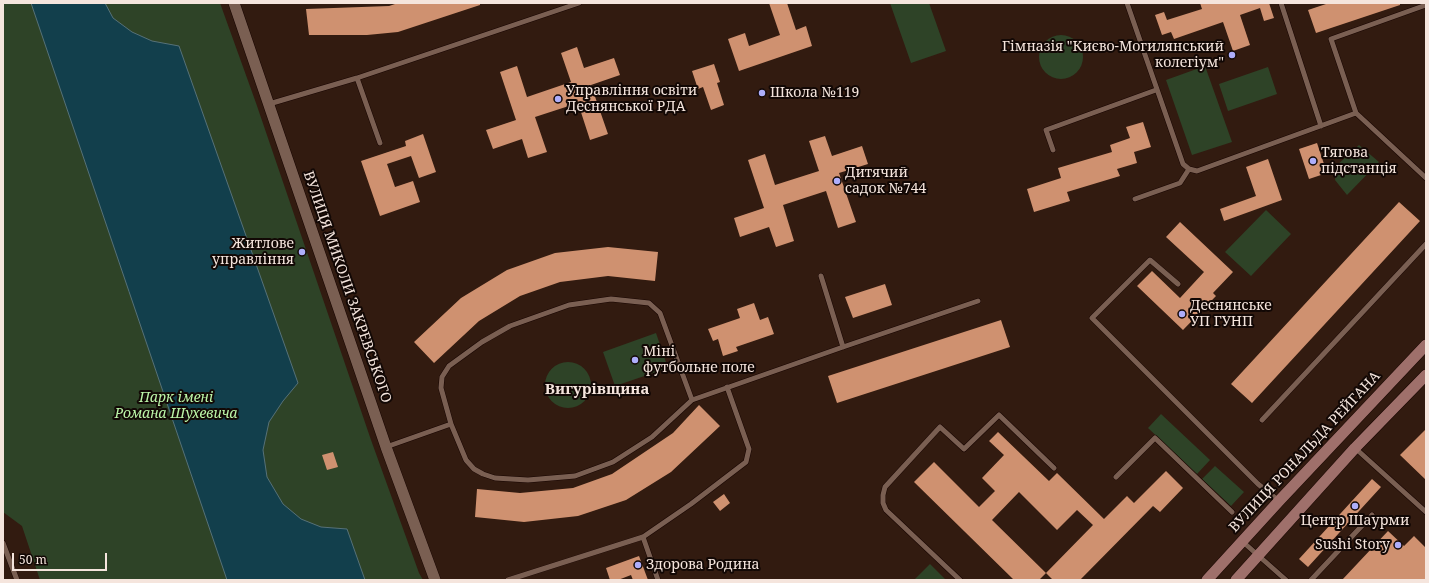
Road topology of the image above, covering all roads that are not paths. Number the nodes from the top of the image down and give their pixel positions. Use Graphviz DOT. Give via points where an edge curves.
graph roads {
  1 [pos="234,3"];
  2 [pos="579,3"];
  3 [pos="1127,3"];
  4 [pos="1281,3"];
  5 [pos="1426,5"];
  6 [pos="357,78"];
  7 [pos="1156,90"];
  8 [pos="269,104"];
  9 [pos="1356,114"];
  10 [pos="1321,126"];
  11 [pos="380,143"];
  12 [pos="1053,150"];
  13 [pos="1190,169"];
  14 [pos="1426,178"];
  15 [pos="1135,199"];
  16 [pos="1426,244"];
  17 [pos="821,276"];
  18 [pos="1178,284"];
  19 [pos="978,302"];
  20 [pos="1426,345"];
  21 [pos="843,347"];
  22 [pos="1426,375"];
  23 [pos="727,387"];
  24 [pos="692,400"];
  25 [pos="1262,420"];
  26 [pos="451,424"];
  27 [pos="386,447"];
  28 [pos="1355,448"];
  29 [pos="1054,468"];
  30 [pos="1116,477"];
  31 [pos="1278,501"];
  32 [pos="1232,512"];
  33 [pos="1426,512"];
  34 [pos="1372,515"];
  35 [pos="643,537"];
  36 [pos="1243,542"];
  37 [pos="3,543"];
  38 [pos="1258,555"];
  39 [pos="17,580"];
  40 [pos="435,580"];
  41 [pos="508,580"];
  42 [pos="658,580"];
  43 [pos="960,580"];
  44 [pos="1207,580"];
  45 [pos="1236,580"];
  46 [pos="1286,580"];
  47 [pos="1311,580"];
  1 -- 8 [label="street, ВУЛИЦЯ МИКОЛИ ЗАКРЕВСЬКОГО"];
  2 -- 6 [label="lane"];
  3 -- 7 [label="lane"];
  4 -- 10 [label="lane"];
  5 -- 9 [label="lane" via="1331,39"];
  6 -- 8 [label="lane"];
  6 -- 11 [label="lane"];
  7 -- 12 [label="lane" via="1046,130"];
  7 -- 13 [label="lane" via="1183,164"];
  8 -- 27 [label="street, ВУЛИЦЯ МИКОЛИ ЗАКРЕВСЬКОГО"];
  9 -- 10 [label="lane"];
  9 -- 14 [label="lane"];
  10 -- 13 [label="lane" via="1197,171"];
  13 -- 15 [label="lane" via="1180,183"];
  16 -- 25 [label="lane"];
  17 -- 21 [label="lane"];
  18 -- 31 [label="lane" via="1150,260 1092,318"];
  19 -- 21 [label="lane"];
  20 -- 31 [label="main road, ВУЛИЦЯ РОНАЛЬДА РЕЙГАНА"];
  21 -- 23 [label="lane"];
  22 -- 28 [label="main road"];
  23 -- 24 [label="lane"];
  23 -- 35 [label="lane" via="749,449 746,462"];
  24 -- 26 [label="lane" via="652,437 613,462 575,476 528,480 495,478 483,474 466,460"];
  24 -- 26 [label="lane" via="660,313 649,303 611,299 569,305 510,326 449,366 442,376 441,388"];
  26 -- 27 [label="lane"];
  27 -- 40 [label="street, ВУЛИЦЯ МИКОЛИ ЗАКРЕВСЬКОГО"];
  28 -- 33 [label="lane"];
  28 -- 38 [label="main road"];
  29 -- 43 [label="lane" via="999,415 964,449 940,427 885,487 882,495 886,510"];
  30 -- 32 [label="lane" via="1155,438"];
  31 -- 36 [label="main road, ВУЛИЦЯ РОНАЛЬДА РЕЙГАНА"];
  34 -- 47 [label="lane"];
  35 -- 41 [label="lane"];
  35 -- 42 [label="lane"];
  36 -- 38 [label="lane"];
  36 -- 44 [label="main road, ВУЛИЦЯ РОНАЛЬДА РЕЙГАНА"];
  37 -- 39 [label="lane"];
  38 -- 45 [label="main road"];
  38 -- 46 [label="lane"];
}
